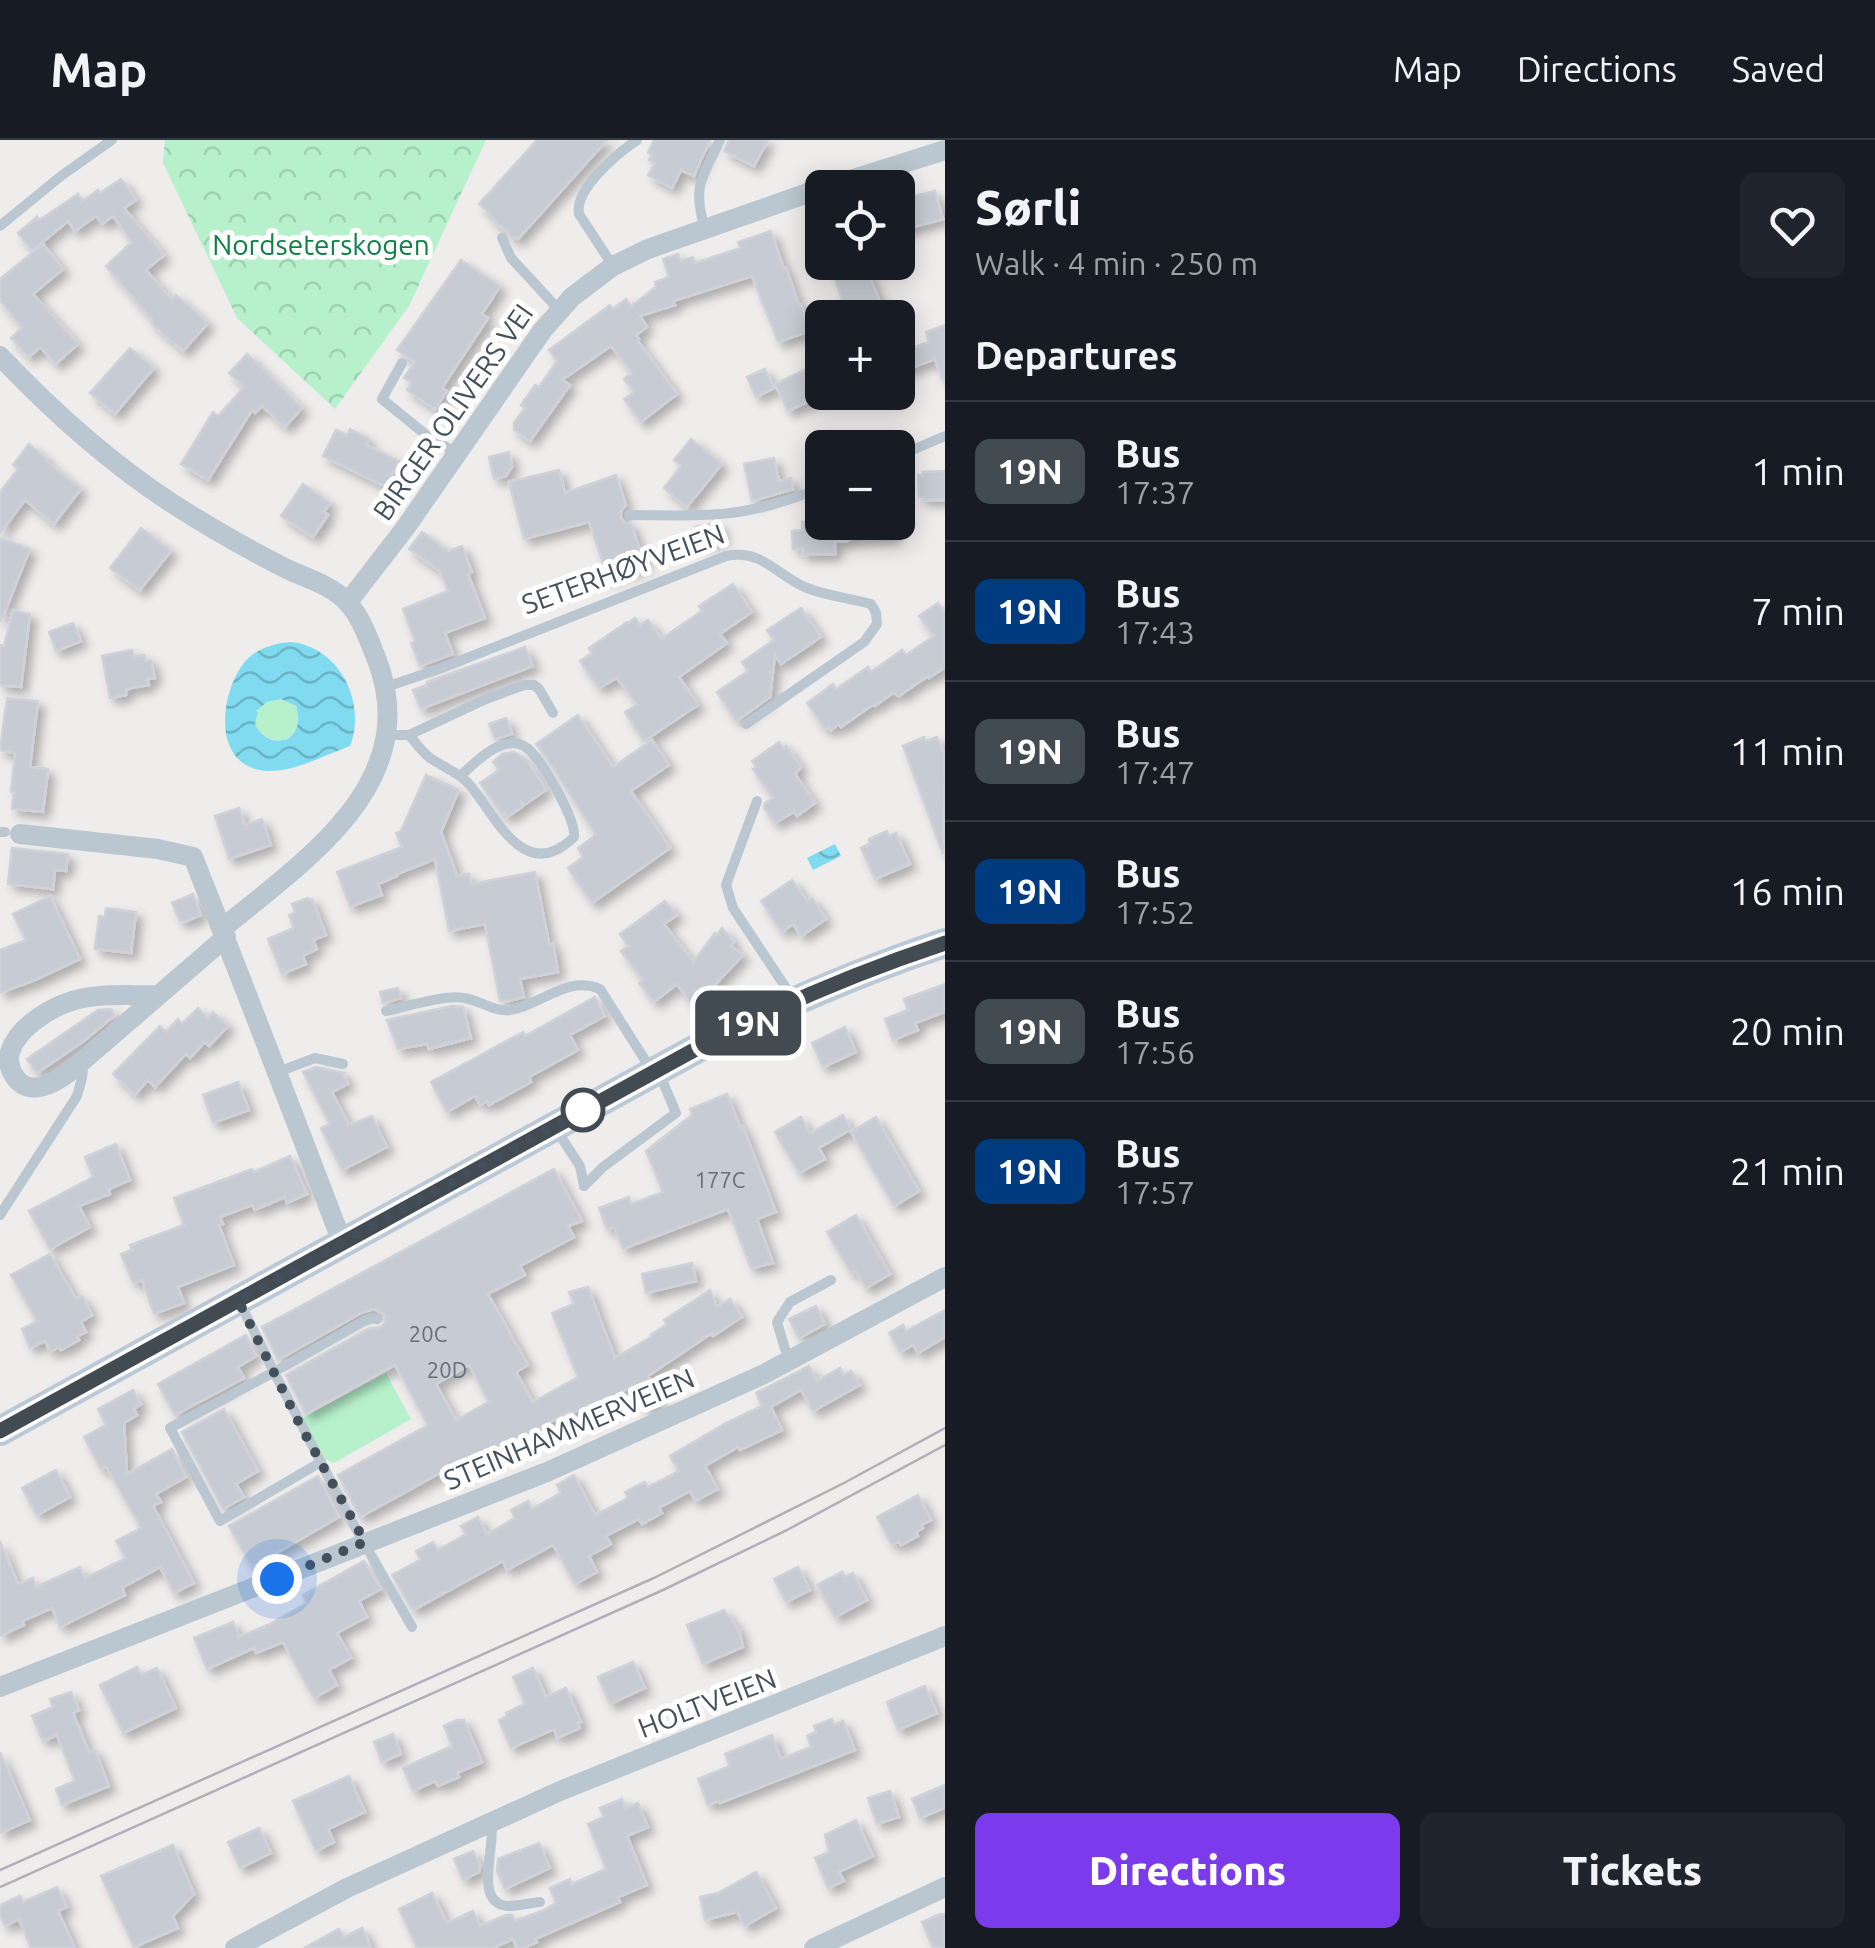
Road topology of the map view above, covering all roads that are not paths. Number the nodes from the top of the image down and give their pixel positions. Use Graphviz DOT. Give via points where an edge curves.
graph roads {
  1 [pos="112,140"];
  2 [pos="638,140"];
  3 [pos="720,140"];
  4 [pos="945,150"];
  5 [pos="881,170"];
  6 [pos="805,194"];
  7 [pos="0,226"];
  8 [pos="704,228"];
  9 [pos="502,238"];
  10 [pos="614,266"];
  11 [pos="558,310"];
  12 [pos="0,356"];
  13 [pos="402,363"];
  14 [pos="945,436"];
  15 [pos="915,449"];
  16 [pos="456,453"];
  17 [pos="805,495"];
  18 [pos="629,515"];
  19 [pos="348,602"];
  20 [pos="386,687"];
  21 [pos="553,713"];
  22 [pos="746,724"];
  23 [pos="386,735"];
  24 [pos="409,735"];
  25 [pos="460,776"];
  26 [pos="756,801"];
  27 [pos="9,833"];
  28 [pos="224,932"];
  29 [pos="945,943"];
  30 [pos="158,995"];
  31 [pos="795,1001"];
  32 [pos="386,1011"];
  33 [pos="9,1037"];
  34 [pos="84,1058"];
  35 [pos="343,1064"];
  36 [pos="655,1071"];
  37 [pos="277,1072"];
  38 [pos="554,1126"];
  39 [pos="0,1216"];
  40 [pos="342,1242"];
  41 [pos="945,1277"];
  42 [pos="830,1280"];
  43 [pos="238,1300"];
  44 [pos="376,1319"];
  45 [pos="791,1359"];
  46 [pos="274,1372"];
  47 [pos="0,1430"];
  48 [pos="320,1462"];
  49 [pos="365,1542"];
  50 [pos="412,1627"];
  51 [pos="939,1639"];
  52 [pos="945,1662"];
  53 [pos="0,1687"];
  54 [pos="490,1823"];
  55 [pos="945,1887"];
  56 [pos="540,1902"];
  57 [pos="235,1948"];
  58 [pos="814,1948"];
  1 -- 7 [label="lane"];
  2 -- 10 [label="lane" via="604,168 577,208"];
  3 -- 8 [label="lane" via="698,192"];
  4 -- 5 [label="street, BIRGER OLIVERS VEI"];
  6 -- 8 [label="street, BIRGER OLIVERS VEI"];
  8 -- 10 [label="street, BIRGER OLIVERS VEI"];
  9 -- 11 [label="lane" via="511,258"];
  10 -- 11 [label="street, BIRGER OLIVERS VEI"];
  11 -- 16 [label="street, BIRGER OLIVERS VEI"];
  12 -- 19 [label="street" via="116,464"];
  13 -- 16 [label="lane" via="382,399"];
  14 -- 15 [label="lane"];
  16 -- 19 [label="street, BIRGER OLIVERS VEI"];
  17 -- 18 [label="lane" via="738,512"];
  19 -- 20 [label="street"];
  20 -- 22 [label="lane, SETERHØYVEIEN" via="741,553 804,586 871,604 877,624 864,642"];
  20 -- 23 [label="street"];
  21 -- 24 [label="lane" via="539,689 524,686"];
  23 -- 24 [label="lane"];
  23 -- 28 [label="street" via="361,809"];
  24 -- 25 [label="lane" via="432,760"];
  25 -- 25 [label="lane" via="517,844 543,854 574,837 552,783 522,745 493,750"];
  26 -- 31 [label="lane" via="726,885 728,896"];
  27 -- 28 [label="street" via="193,857"];
  28 -- 30 [label="street"];
  28 -- 37 [label="street"];
  29 -- 31 [label="main road"];
  30 -- 33 [label="street" via="71,1001"];
  30 -- 34 [label="street"];
  31 -- 36 [label="main road"];
  32 -- 36 [label="lane" via="458,996 510,1010 589,984 600,989"];
  33 -- 34 [label="street" via="10,1068 28,1088 53,1084"];
  34 -- 39 [label="lane" via="76,1096"];
  35 -- 37 [label="lane" via="315,1058"];
  36 -- 38 [label="main road"];
  36 -- 38 [label="lane" via="676,1114 584,1186 580,1166"];
  37 -- 40 [label="street"];
  38 -- 40 [label="main road"];
  40 -- 43 [label="main road"];
  41 -- 45 [label="street, STEINHAMMERVEIEN"];
  42 -- 45 [label="lane" via="790,1302 777,1322"];
  43 -- 46 [label="lane"];
  43 -- 47 [label="main road"];
  44 -- 46 [label="lane"];
  45 -- 49 [label="street, STEINHAMMERVEIEN" via="547,1472"];
  46 -- 48 [label="lane"];
  46 -- 48 [label="lane" via="170,1428 220,1520"];
  48 -- 49 [label="lane"];
  49 -- 50 [label="lane"];
  49 -- 53 [label="street, STEINHAMMERVEIEN"];
  51 -- 52 [label="street"];
  51 -- 54 [label="street, HOLTVEIEN"];
  54 -- 56 [label="lane" via="493,1897 507,1906"];
  54 -- 57 [label="street, HOLTVEIEN"];
  55 -- 58 [label="street"];
}
